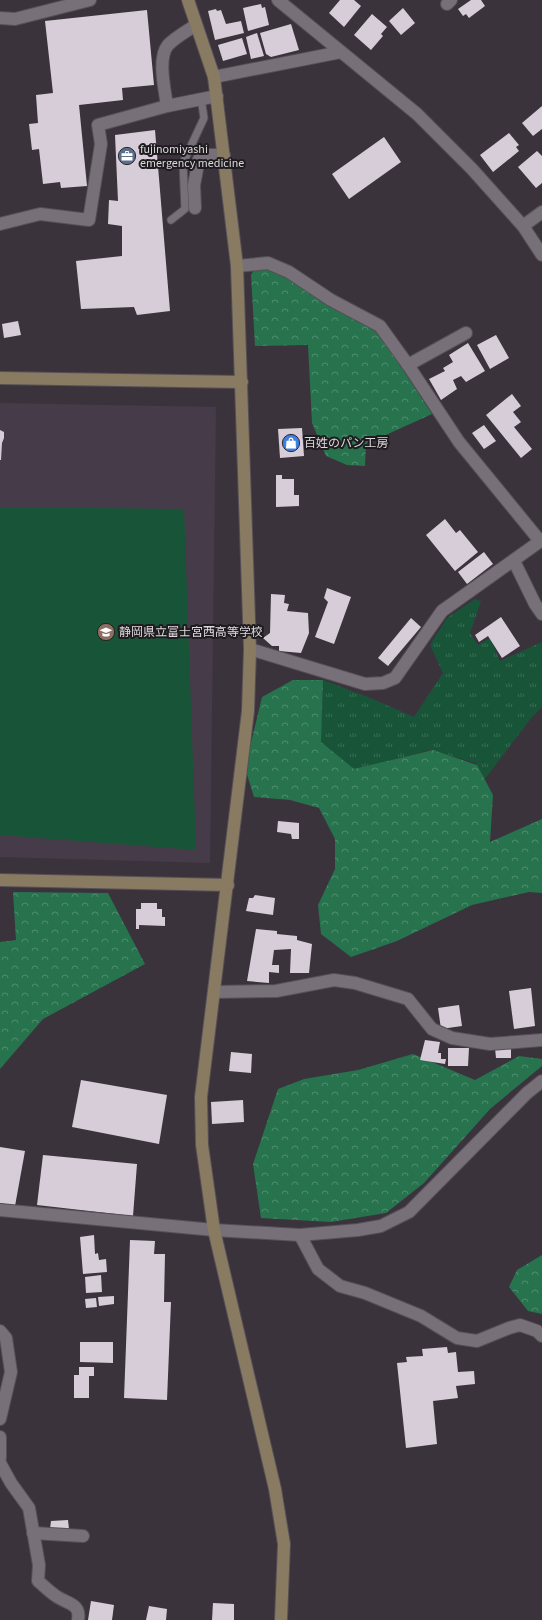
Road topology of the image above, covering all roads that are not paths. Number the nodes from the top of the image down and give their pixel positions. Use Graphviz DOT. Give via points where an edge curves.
graph roads {
  1 [pos="90,0"];
  2 [pos="188,0"];
  3 [pos="278,0"];
  4 [pos="0,18"];
  5 [pos="196,26"];
  6 [pos="341,52"];
  7 [pos="214,77"];
  8 [pos="217,96"];
  9 [pos="201,98"];
  10 [pos="167,106"];
  11 [pos="224,155"];
  12 [pos="196,208"];
  13 [pos="542,212"];
  14 [pos="171,220"];
  15 [pos="0,224"];
  16 [pos="523,226"];
  17 [pos="542,255"];
  18 [pos="237,266"];
  19 [pos="466,333"];
  20 [pos="408,365"];
  21 [pos="0,378"];
  22 [pos="242,382"];
  23 [pos="541,540"];
  24 [pos="514,561"];
  25 [pos="542,614"];
  26 [pos="250,649"];
  27 [pos="0,880"];
  28 [pos="228,885"];
  29 [pos="214,992"];
  30 [pos="542,1040"];
  31 [pos="542,1081"];
  32 [pos="0,1210"];
  33 [pos="214,1230"];
  34 [pos="300,1235"];
  35 [pos="0,1331"];
  36 [pos="542,1336"];
  37 [pos="0,1419"];
  38 [pos="0,1437"];
  39 [pos="0,1458"];
  40 [pos="0,1463"];
  41 [pos="33,1533"];
  42 [pos="83,1536"];
  43 [pos="78,1620"];
  44 [pos="281,1620"];
  1 -- 4 [label="street" via="15,19"];
  2 -- 5 [label="street"];
  3 -- 6 [label="street"];
  5 -- 7 [label="street"];
  5 -- 10 [label="street" via="167,46 162,73"];
  6 -- 7 [label="street"];
  6 -- 16 [label="street" via="417,114 472,169"];
  7 -- 8 [label="street"];
  8 -- 9 [label="street"];
  8 -- 11 [label="street"];
  9 -- 10 [label="street"];
  9 -- 14 [label="lane" via="204,118 184,163 185,209"];
  10 -- 15 [label="street" via="98,125 101,144 89,220 40,214"];
  11 -- 12 [label="street" via="209,155 199,159 194,185"];
  11 -- 18 [label="street"];
  13 -- 16 [label="street"];
  16 -- 17 [label="street"];
  18 -- 20 [label="street" via="268,263 289,272 331,300 380,326"];
  18 -- 22 [label="street"];
  19 -- 20 [label="street"];
  20 -- 23 [label="street" via="459,442"];
  21 -- 22 [label="street"];
  22 -- 26 [label="street"];
  23 -- 24 [label="street"];
  24 -- 25 [label="street"];
  24 -- 26 [label="street" via="442,611 394,678 383,683 365,684"];
  26 -- 28 [label="street" via="248,711"];
  27 -- 28 [label="street"];
  28 -- 29 [label="street"];
  29 -- 30 [label="street" via="276,991 334,980 355,983 408,999 432,1029 452,1038 490,1044"];
  29 -- 33 [label="street" via="201,1105 202,1145"];
  31 -- 34 [label="street" via="409,1212 381,1226"];
  32 -- 33 [label="street"];
  33 -- 34 [label="street"];
  33 -- 44 [label="street" via="276,1496 284,1544"];
  34 -- 36 [label="street" via="318,1269 340,1286 365,1293 420,1316 457,1338 477,1341 520,1325 537,1331"];
  35 -- 37 [label="street" via="6,1338 10,1372"];
  38 -- 39 [label="street"];
  40 -- 41 [label="street" via="29,1508"];
  41 -- 42 [label="street"];
  41 -- 43 [label="street" via="39,1566 38,1581 57,1597 75,1606 79,1613"];
}
